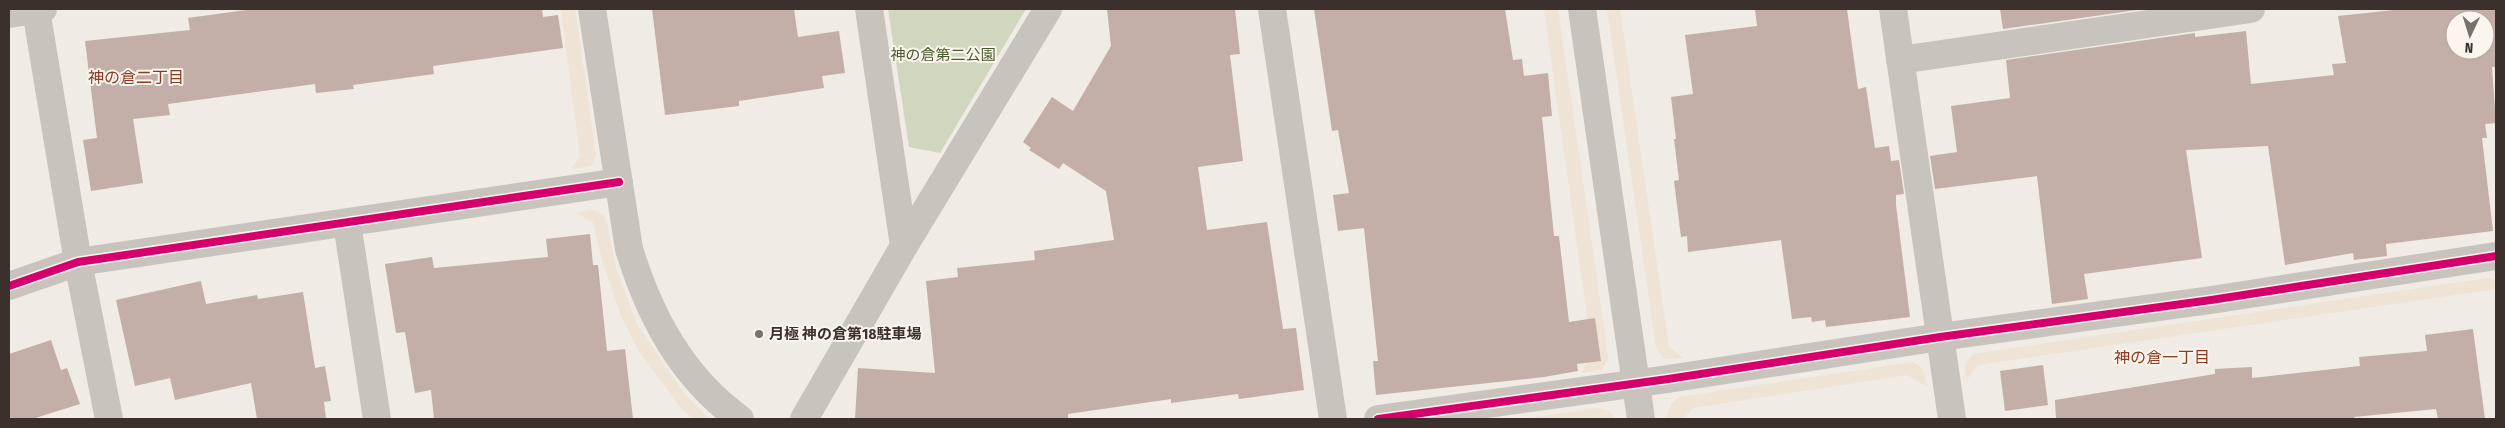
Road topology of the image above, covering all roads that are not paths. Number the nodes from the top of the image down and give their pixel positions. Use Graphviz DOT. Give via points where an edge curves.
graph roads {
  1 [pos="40,9"];
  2 [pos="592,9"];
  3 [pos="869,9"];
  4 [pos="1048,9"];
  5 [pos="1272,9"];
  6 [pos="1582,9"];
  7 [pos="1893,9"];
  8 [pos="2251,9"];
  9 [pos="9,14"];
  10 [pos="1900,60"];
  11 [pos="619,182"];
  12 [pos="347,223"];
  13 [pos="904,246"];
  14 [pos="2496,256"];
  15 [pos="78,262"];
  16 [pos="9,286"];
  17 [pos="1940,337"];
  18 [pos="1636,383"];
  19 [pos="109,419"];
  20 [pos="377,419"];
  21 [pos="740,419"];
  22 [pos="804,419"];
  23 [pos="1333,419"];
  24 [pos="1378,419"];
  25 [pos="1641,419"];
  26 [pos="1952,419"];
  1 -- 9 [label="street"];
  1 -- 15 [label="street"];
  2 -- 11 [label="street"];
  3 -- 13 [label="street"];
  4 -- 13 [label="street"];
  5 -- 23 [label="street"];
  6 -- 18 [label="street"];
  7 -- 10 [label="street"];
  8 -- 10 [label="street"];
  10 -- 17 [label="street"];
  11 -- 12 [label="street"];
  11 -- 21 [label="street" via="629,249 650,308 692,376"];
  12 -- 15 [label="street"];
  12 -- 20 [label="street"];
  13 -- 22 [label="street"];
  14 -- 17 [label="street"];
  15 -- 16 [label="street"];
  15 -- 19 [label="street"];
  17 -- 18 [label="street"];
  17 -- 26 [label="street"];
  18 -- 24 [label="street"];
  18 -- 25 [label="street"];
}
